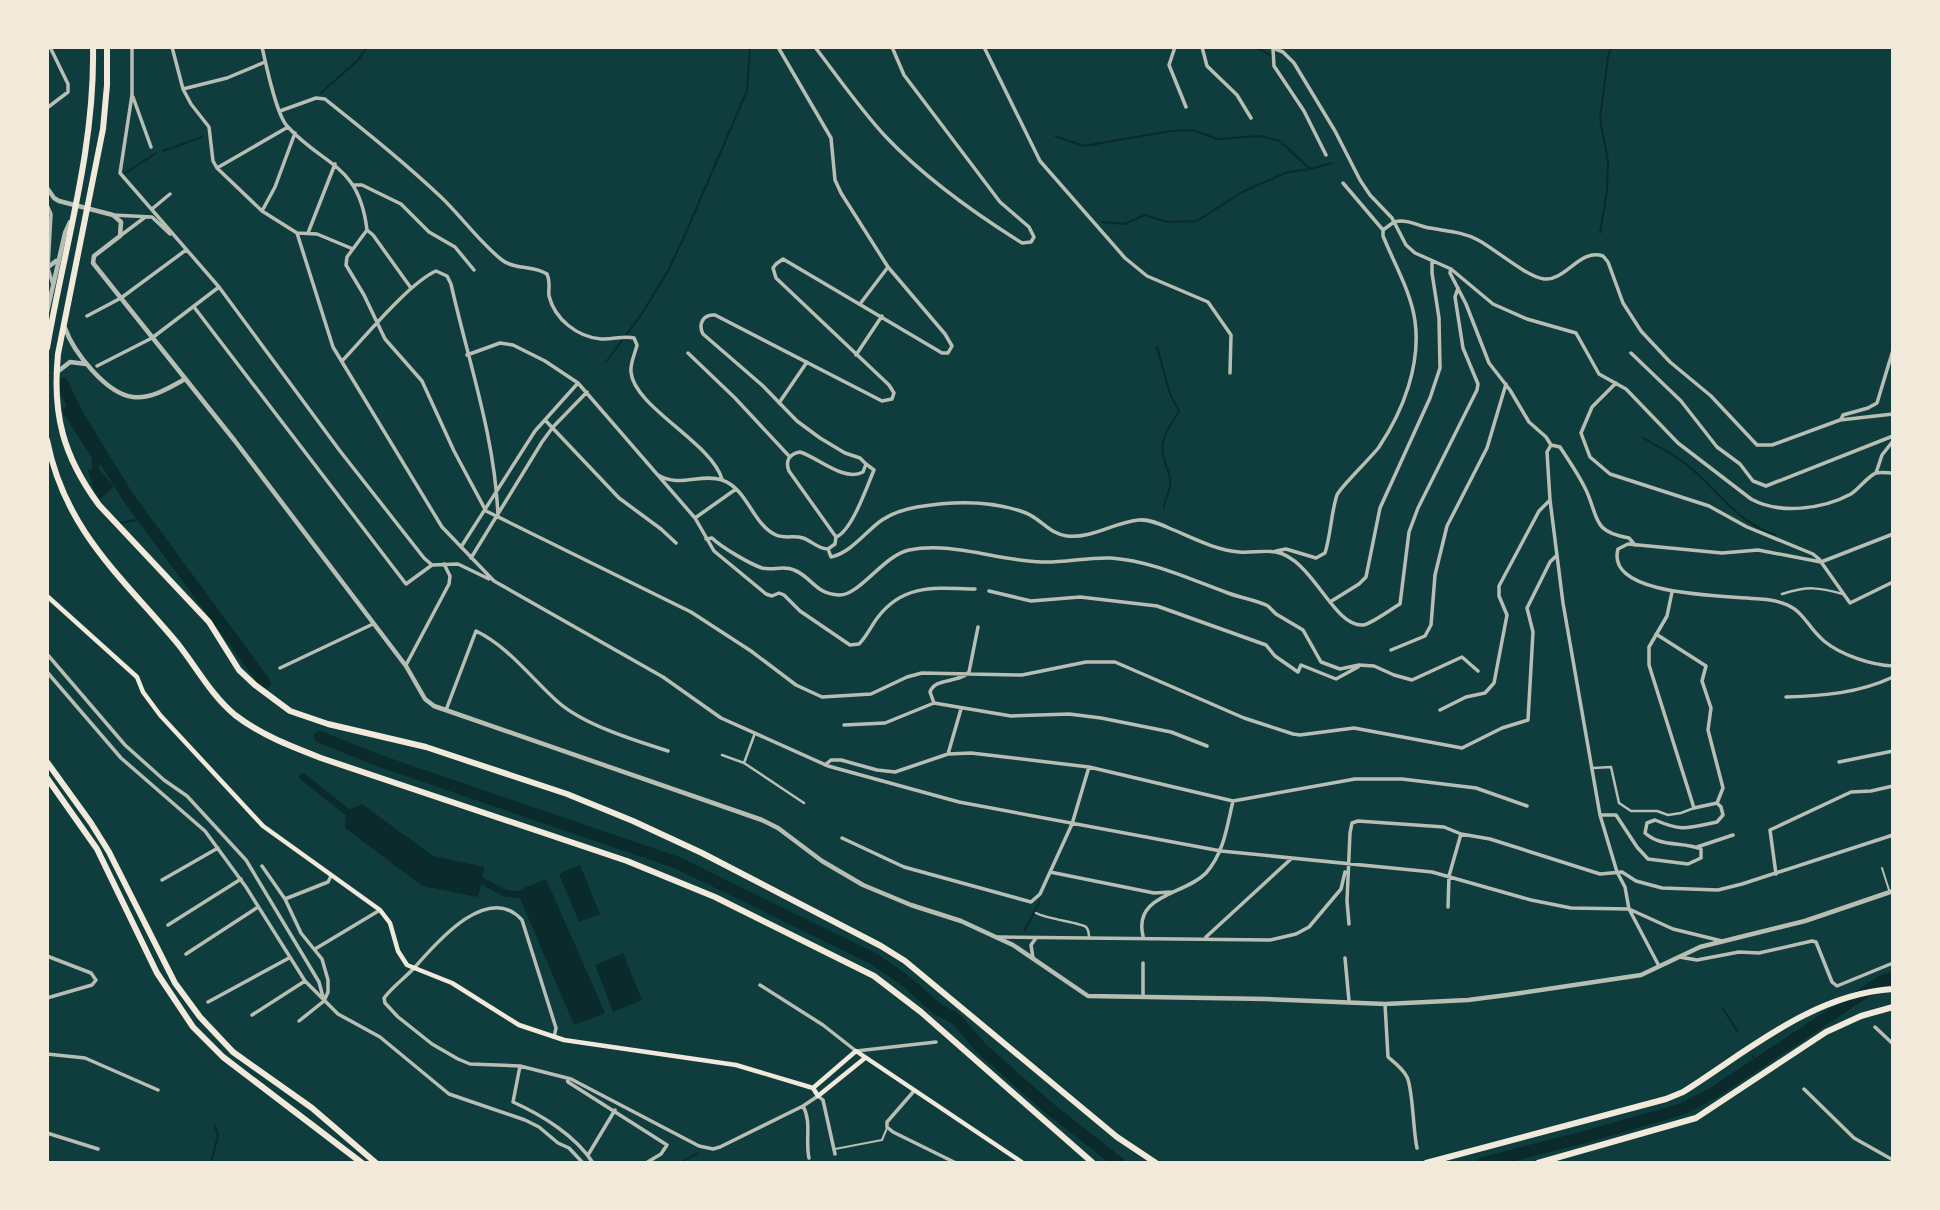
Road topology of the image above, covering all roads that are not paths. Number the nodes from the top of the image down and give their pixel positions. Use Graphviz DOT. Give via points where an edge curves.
graph roads {
  1 [pos="50,47"];
  2 [pos="93,47"];
  3 [pos="107,47"];
  4 [pos="132,47"];
  5 [pos="172,47"];
  6 [pos="262,47"];
  7 [pos="778,47"];
  8 [pos="815,47"];
  9 [pos="892,47"];
  10 [pos="984,47"];
  11 [pos="1175,47"];
  12 [pos="1202,47"];
  13 [pos="1272,48"];
  14 [pos="265,62"];
  15 [pos="183,89"];
  16 [pos="132,95"];
  17 [pos="1186,107"];
  18 [pos="47,108"];
  19 [pos="280,111"];
  20 [pos="1251,118"];
  21 [pos="289,127"];
  22 [pos="295,133"];
  23 [pos="150,147"];
  24 [pos="1326,155"];
  25 [pos="335,164"];
  26 [pos="217,168"];
  27 [pos="1343,183"];
  28 [pos="353,185"];
  29 [pos="47,188"];
  30 [pos="170,194"];
  31 [pos="47,205"];
  32 [pos="152,209"];
  33 [pos="262,211"];
  34 [pos="75,212"];
  35 [pos="113,215"];
  36 [pos="146,216"];
  37 [pos="1394,222"];
  38 [pos="367,230"];
  39 [pos="1383,230"];
  40 [pos="297,233"];
  41 [pos="308,233"];
  42 [pos="172,235"];
  43 [pos="120,236"];
  44 [pos="353,249"];
  45 [pos="186,250"];
  46 [pos="59,258"];
  47 [pos="1432,261"];
  48 [pos="888,267"];
  49 [pos="47,268"];
  50 [pos="1451,269"];
  51 [pos="474,271"];
  52 [pos="53,287"];
  53 [pos="219,287"];
  54 [pos="411,288"];
  55 [pos="1458,289"];
  56 [pos="121,298"];
  57 [pos="860,304"];
  58 [pos="194,307"];
  59 [pos="47,312"];
  60 [pos="87,316"];
  61 [pos="882,316"];
  62 [pos="64,325"];
  63 [pos="377,325"];
  64 [pos="152,338"];
  65 [pos="47,348"];
  66 [pos="1893,350"];
  67 [pos="688,353"];
  68 [pos="1632,353"];
  69 [pos="467,355"];
  70 [pos="856,355"];
  71 [pos="342,361"];
  72 [pos="807,362"];
  73 [pos="87,365"];
  74 [pos="97,366"];
  75 [pos="56,373"];
  76 [pos="1230,373"];
  77 [pos="185,379"];
  78 [pos="579,383"];
  79 [pos="1616,383"];
  80 [pos="1506,384"];
  81 [pos="587,392"];
  82 [pos="779,403"];
  83 [pos="1893,414"];
  84 [pos="545,420"];
  85 [pos="1840,420"];
  86 [pos="553,427"];
  87 [pos="1893,436"];
  88 [pos="47,440"];
  89 [pos="1893,441"];
  90 [pos="1551,445"];
  91 [pos="790,457"];
  92 [pos="866,464"];
  93 [pos="1877,473"];
  94 [pos="1893,473"];
  95 [pos="658,475"];
  96 [pos="722,480"];
  97 [pos="736,489"];
  98 [pos="497,493"];
  99 [pos="1550,500"];
  100 [pos="486,511"];
  101 [pos="498,516"];
  102 [pos="695,518"];
  103 [pos="1893,534"];
  104 [pos="836,537"];
  105 [pos="706,540"];
  106 [pos="676,543"];
  107 [pos="1635,545"];
  108 [pos="461,547"];
  109 [pos="828,549"];
  110 [pos="1274,551"];
  111 [pos="1557,555"];
  112 [pos="471,558"];
  113 [pos="1821,562"];
  114 [pos="444,564"];
  115 [pos="432,565"];
  116 [pos="494,581"];
  117 [pos="1893,582"];
  118 [pos="975,589"];
  119 [pos="989,591"];
  120 [pos="1672,592"];
  121 [pos="1782,594"];
  122 [pos="1843,594"];
  123 [pos="47,596"];
  124 [pos="1330,602"];
  125 [pos="373,624"];
  126 [pos="978,627"];
  127 [pos="1656,634"];
  128 [pos="1391,650"];
  129 [pos="47,654"];
  130 [pos="1359,665"];
  131 [pos="406,666"];
  132 [pos="1893,666"];
  133 [pos="281,668"];
  134 [pos="1478,671"];
  135 [pos="969,672"];
  136 [pos="47,673"];
  137 [pos="1893,677"];
  138 [pos="1786,697"];
  139 [pos="934,703"];
  140 [pos="961,709"];
  141 [pos="446,710"];
  142 [pos="1440,710"];
  143 [pos="844,725"];
  144 [pos="755,733"];
  145 [pos="1207,746"];
  146 [pos="668,751"];
  147 [pos="1893,751"];
  148 [pos="948,754"];
  149 [pos="722,755"];
  150 [pos="47,762"];
  151 [pos="1839,762"];
  152 [pos="744,763"];
  153 [pos="825,765"];
  154 [pos="1089,767"];
  155 [pos="1592,768"];
  156 [pos="47,778"];
  157 [pos="1893,786"];
  158 [pos="1233,801"];
  159 [pos="804,803"];
  160 [pos="1717,803"];
  161 [pos="1527,806"];
  162 [pos="1694,807"];
  163 [pos="1600,815"];
  164 [pos="1072,824"];
  165 [pos="1461,834"];
  166 [pos="1733,835"];
  167 [pos="1893,835"];
  168 [pos="842,838"];
  169 [pos="1697,847"];
  170 [pos="218,848"];
  171 [pos="1221,851"];
  172 [pos="1292,858"];
  173 [pos="1348,863"];
  174 [pos="262,866"];
  175 [pos="1882,868"];
  176 [pos="1050,872"];
  177 [pos="1617,872"];
  178 [pos="1776,874"];
  179 [pos="331,876"];
  180 [pos="1449,876"];
  181 [pos="241,879"];
  182 [pos="162,880"];
  183 [pos="1174,891"];
  184 [pos="1891,891"];
  185 [pos="285,899"];
  186 [pos="258,907"];
  187 [pos="1448,907"];
  188 [pos="380,909"];
  189 [pos="1629,909"];
  190 [pos="1036,912"];
  191 [pos="1349,924"];
  192 [pos="168,925"];
  193 [pos="995,937"];
  194 [pos="1143,937"];
  195 [pos="1037,938"];
  196 [pos="1090,938"];
  197 [pos="1205,939"];
  198 [pos="1725,942"];
  199 [pos="315,948"];
  200 [pos="186,954"];
  201 [pos="47,956"];
  202 [pos="290,957"];
  203 [pos="1679,957"];
  204 [pos="1033,958"];
  205 [pos="1345,958"];
  206 [pos="1143,963"];
  207 [pos="1893,963"];
  208 [pos="1659,966"];
  209 [pos="414,968"];
  210 [pos="305,981"];
  211 [pos="760,985"];
  212 [pos="1893,989"];
  213 [pos="1143,997"];
  214 [pos="47,998"];
  215 [pos="324,1001"];
  216 [pos="1349,1001"];
  217 [pos="208,1002"];
  218 [pos="1385,1004"];
  219 [pos="1893,1007"];
  220 [pos="252,1015"];
  221 [pos="299,1020"];
  222 [pos="1875,1027"];
  223 [pos="554,1037"];
  224 [pos="936,1042"];
  225 [pos="1893,1044"];
  226 [pos="856,1051"];
  227 [pos="47,1054"];
  228 [pos="865,1058"];
  229 [pos="520,1066"];
  230 [pos="567,1078"];
  231 [pos="813,1088"];
  232 [pos="1804,1089"];
  233 [pos="158,1090"];
  234 [pos="914,1091"];
  235 [pos="818,1096"];
  236 [pos="803,1106"];
  237 [pos="615,1110"];
  238 [pos="887,1127"];
  239 [pos="47,1133"];
  240 [pos="1417,1148"];
  241 [pos="98,1149"];
  242 [pos="834,1152"];
  243 [pos="588,1155"];
  244 [pos="809,1158"];
  245 [pos="1893,1160"];
  246 [pos="362,1163"];
  247 [pos="376,1163"];
  248 [pos="583,1163"];
  249 [pos="593,1163"];
  250 [pos="646,1163"];
  251 [pos="956,1163"];
  252 [pos="1023,1163"];
  253 [pos="1093,1163"];
  254 [pos="1156,1163"];
  255 [pos="1426,1163"];
  256 [pos="1538,1163"];
  1 -- 18 [label="street" via="68,92"];
  2 -- 34 [label="highway" via="90,134"];
  3 -- 62 [label="highway" via="103,129"];
  4 -- 16 [label="street"];
  5 -- 15 [label="street"];
  6 -- 14 [label="street"];
  7 -- 48 [label="street" via="831,138 835,180 841,193"];
  8 -- 9 [label="street" via="886,136 911,159 967,208 1022,243 1031,242 1034,237 1029,227 1000,202 904,75"];
  10 -- 76 [label="street" via="1040,162 1147,276 1208,302 1231,335"];
  11 -- 17 [label="street" via="1169,65"];
  12 -- 20 [label="street" via="1207,66 1237,95"];
  13 -- 24 [label="street" via="1274,66"];
  13 -- 37 [label="street" via="1294,62 1365,188"];
  14 -- 15 [label="street"];
  14 -- 19 [label="street"];
  15 -- 26 [label="street" via="209,127"];
  16 -- 23 [label="street"];
  16 -- 32 [label="street" via="120,173"];
  19 -- 21 [label="street"];
  19 -- 96 [label="street" via="325,99 395,154 504,262 547,274 550,299 573,331 598,339 634,338 637,345 631,369 635,383 718,469"];
  21 -- 22 [label="street"];
  21 -- 26 [label="street"];
  22 -- 25 [label="street"];
  22 -- 33 [label="street"];
  25 -- 28 [label="street"];
  25 -- 41 [label="street"];
  26 -- 33 [label="street"];
  27 -- 39 [label="street"];
  28 -- 38 [label="street" via="363,205"];
  28 -- 51 [label="street" via="401,204 429,232 461,252"];
  29 -- 35 [label="street" via="54,198"];
  30 -- 32 [label="street"];
  31 -- 49 [label="street" via="51,214"];
  32 -- 42 [label="street"];
  33 -- 40 [label="street"];
  34 -- 46 [label="street"];
  34 -- 65 [label="highway"];
  35 -- 36 [label="street"];
  35 -- 43 [label="street" via="121,222"];
  36 -- 42 [label="street"];
  36 -- 43 [label="street"];
  37 -- 39 [label="street"];
  37 -- 47 [label="street" via="1406,245"];
  37 -- 85 [label="street" via="1402,220 1477,239 1544,279 1591,255 1603,256 1641,331 1757,445 1772,445"];
  38 -- 44 [label="street"];
  38 -- 54 [label="street"];
  39 -- 110 [label="street" via="1415,323 1412,370 1404,402 1378,449 1341,488 1325,553 1316,558 1286,548"];
  40 -- 41 [label="street"];
  40 -- 71 [label="street" via="333,347"];
  41 -- 44 [label="street"];
  42 -- 45 [label="street"];
  43 -- 56 [label="street" via="94,256 93,263"];
  44 -- 63 [label="street" via="345,262"];
  45 -- 53 [label="street"];
  45 -- 56 [label="street"];
  46 -- 49 [label="street"];
  46 -- 52 [label="street"];
  47 -- 50 [label="street"];
  47 -- 124 [label="street" via="1440,341 1437,380 1380,508 1366,577"];
  48 -- 57 [label="street"];
  48 -- 61 [label="street" via="945,334 950,351 942,353"];
  49 -- 52 [label="street"];
  50 -- 55 [label="street"];
  50 -- 79 [label="street" via="1493,304 1576,333 1595,369"];
  52 -- 59 [label="street"];
  53 -- 58 [label="street"];
  53 -- 115 [label="street" via="340,451"];
  54 -- 63 [label="street"];
  54 -- 69 [label="street" via="436,271 447,276"];
  55 -- 80 [label="street" via="1485,356"];
  55 -- 124 [label="street" via="1455,297 1463,348 1477,390 1409,532 1399,604 1366,624 1345,619"];
  56 -- 60 [label="street"];
  56 -- 64 [label="street"];
  57 -- 61 [label="street"];
  57 -- 70 [label="street" via="788,260 779,261 774,268 776,278"];
  58 -- 64 [label="street"];
  58 -- 115 [label="street" via="406,584"];
  61 -- 70 [label="street"];
  62 -- 73 [label="street"];
  62 -- 75 [label="highway"];
  63 -- 71 [label="street"];
  63 -- 100 [label="street" via="422,381"];
  64 -- 74 [label="street"];
  64 -- 77 [label="street"];
  66 -- 85 [label="street" via="1877,403"];
  67 -- 91 [label="street"];
  68 -- 87 [label="street" via="1681,401 1717,447 1753,481 1766,486"];
  69 -- 78 [label="street" via="500,343 513,345"];
  69 -- 98 [label="street" via="484,416"];
  70 -- 72 [label="street" via="889,385 892,399 881,401"];
  71 -- 108 [label="street" via="442,527"];
  72 -- 82 [label="street"];
  72 -- 82 [label="street" via="715,315 703,319 703,334"];
  73 -- 75 [label="street" via="70,362"];
  73 -- 77 [label="street" via="128,397 149,396"];
  75 -- 254 [label="highway" via="60,426 87,488 209,622 239,670 274,700 312,720 426,747 566,793 702,853 880,946 913,968 1117,1137"];
  77 -- 125 [label="street"];
  78 -- 81 [label="street"];
  78 -- 84 [label="street"];
  79 -- 93 [label="street" via="1685,449 1760,504 1824,505 1853,492"];
  79 -- 113 [label="street" via="1592,407 1583,426 1584,442 1596,463 1610,474 1709,506 1746,527 1807,550"];
  80 -- 90 [label="street" via="1528,422"];
  80 -- 128 [label="street" via="1487,448 1447,526 1435,575 1429,632"];
  81 -- 86 [label="street"];
  81 -- 95 [label="street"];
  82 -- 92 [label="street" via="820,438"];
  83 -- 85 [label="street"];
  84 -- 86 [label="street"];
  84 -- 98 [label="street"];
  86 -- 101 [label="street"];
  86 -- 106 [label="street" via="619,498"];
  88 -- 253 [label="highway" via="67,502 95,549 220,701 250,726 321,758 627,861 715,897 850,964 896,991"];
  89 -- 93 [label="street" via="1882,455"];
  90 -- 99 [label="street" via="1547,452"];
  90 -- 107 [label="street" via="1558,445 1565,455 1600,526"];
  91 -- 92 [label="street" via="800,452 855,476"];
  91 -- 104 [label="street" via="789,471"];
  92 -- 104 [label="street" via="874,470 848,527"];
  93 -- 94 [label="street"];
  95 -- 96 [label="street" via="675,481"];
  95 -- 102 [label="street"];
  96 -- 97 [label="street"];
  97 -- 102 [label="street"];
  97 -- 109 [label="street" via="771,532"];
  98 -- 100 [label="street"];
  98 -- 101 [label="street"];
  99 -- 111 [label="street"];
  99 -- 142 [label="street" via="1539,511 1499,586 1507,615 1494,683 1485,693"];
  100 -- 101 [label="street"];
  100 -- 108 [label="street"];
  101 -- 112 [label="street"];
  101 -- 135 [label="street" via="691,612 796,685 822,697 871,694 922,673"];
  102 -- 105 [label="street"];
  103 -- 113 [label="street"];
  104 -- 109 [label="street"];
  105 -- 118 [label="street" via="766,594 785,595 800,611 850,645 859,644 878,616 910,592"];
  105 -- 130 [label="street" via="712,538 762,568 791,569 818,590 841,596 909,550 932,548 1042,562 1138,561 1264,604 1303,630 1319,661 1337,668"];
  107 -- 113 [label="street" via="1723,553 1758,551"];
  107 -- 120 [label="street" via="1618,549 1616,558 1624,571 1637,582"];
  108 -- 112 [label="street"];
  109 -- 110 [label="street" via="830,557 836,556 882,519 910,509 992,503 1026,513 1064,536 1140,520 1237,552"];
  110 -- 124 [label="street" via="1300,566"];
  111 -- 135 [label="street" via="1527,608 1533,632 1526,721 1462,748 1353,728 1300,735 1244,718 1115,662 1087,662 1022,675"];
  111 -- 155 [label="street"];
  112 -- 116 [label="street"];
  113 -- 122 [label="street"];
  114 -- 115 [label="street"];
  114 -- 116 [label="street" via="463,565"];
  114 -- 131 [label="street" via="449,584"];
  116 -- 144 [label="street" via="663,677 721,718"];
  117 -- 122 [label="street" via="1852,602"];
  119 -- 130 [label="street" via="1031,601 1080,597 1157,606 1266,645 1298,673 1301,666 1336,679"];
  120 -- 127 [label="street" via="1667,616"];
  120 -- 132 [label="street" via="1787,605 1800,611 1826,643 1873,664"];
  121 -- 122 [label="street" via="1812,587"];
  123 -- 179 [label="main road" via="137,677 160,715 263,827"];
  125 -- 131 [label="street"];
  125 -- 133 [label="street"];
  126 -- 135 [label="street"];
  127 -- 160 [label="street" via="1706,666 1702,681 1711,708 1707,730 1723,788"];
  127 -- 162 [label="street" via="1649,647 1649,666"];
  129 -- 215 [label="street" via="125,745 187,796 246,860 319,982"];
  130 -- 134 [label="street" via="1412,680 1462,657"];
  131 -- 141 [label="street" via="425,699"];
  135 -- 139 [label="street" via="931,687"];
  136 -- 170 [label="street" via="121,758 205,831"];
  137 -- 138 [label="street" via="1838,694"];
  139 -- 140 [label="street"];
  139 -- 143 [label="street" via="885,723"];
  140 -- 145 [label="street" via="1012,716 1101,718"];
  140 -- 148 [label="street"];
  141 -- 146 [label="street" via="476,631 493,639 560,704 626,738"];
  141 -- 193 [label="street" via="762,820 863,885"];
  144 -- 152 [label="street"];
  144 -- 153 [label="street"];
  147 -- 151 [label="street"];
  148 -- 153 [label="street" via="895,772 841,760"];
  148 -- 154 [label="street"];
  149 -- 152 [label="street"];
  150 -- 247 [label="highway" via="97,833 175,983 200,1017 233,1052 312,1108"];
  152 -- 159 [label="street"];
  153 -- 164 [label="street" via="959,802"];
  154 -- 158 [label="street"];
  154 -- 164 [label="street"];
  155 -- 162 [label="street" via="1611,767 1619,803 1631,811 1668,815"];
  155 -- 163 [label="street"];
  156 -- 246 [label="highway" via="97,849 157,973 193,1027 223,1057"];
  157 -- 178 [label="street" via="1851,792 1770,830"];
  158 -- 161 [label="street" via="1355,779 1402,779 1476,788"];
  158 -- 171 [label="street"];
  160 -- 162 [label="street"];
  160 -- 169 [label="street" via="1723,812 1717,822 1677,829 1652,820 1645,826 1645,833 1658,841"];
  163 -- 169 [label="street" via="1616,815 1643,855 1653,861 1693,863 1701,858"];
  163 -- 177 [label="street"];
  164 -- 171 [label="street"];
  164 -- 176 [label="street"];
  165 -- 173 [label="street" via="1427,825 1352,823"];
  165 -- 177 [label="street" via="1600,874"];
  165 -- 180 [label="street"];
  166 -- 169 [label="street"];
  167 -- 178 [label="street"];
  168 -- 176 [label="street" via="904,867 1031,902"];
  170 -- 181 [label="street"];
  170 -- 182 [label="street"];
  171 -- 172 [label="street"];
  171 -- 183 [label="street" via="1205,874"];
  172 -- 173 [label="street"];
  172 -- 197 [label="street"];
  173 -- 180 [label="street"];
  173 -- 191 [label="street"];
  173 -- 197 [label="street" via="1341,889 1309,926 1296,934 1270,940"];
  174 -- 185 [label="street"];
  175 -- 184 [label="lane"];
  176 -- 183 [label="street" via="1154,894"];
  177 -- 178 [label="street" via="1662,888 1702,890 1725,889"];
  177 -- 189 [label="street"];
  179 -- 185 [label="street" via="328,882"];
  179 -- 188 [label="main road"];
  180 -- 187 [label="street"];
  180 -- 189 [label="street" via="1571,908"];
  181 -- 186 [label="street"];
  181 -- 192 [label="street"];
  183 -- 194 [label="street" via="1152,902 1144,913"];
  184 -- 198 [label="street" via="1805,922"];
  185 -- 199 [label="street" via="300,933"];
  186 -- 200 [label="street"];
  186 -- 202 [label="street"];
  188 -- 199 [label="street"];
  188 -- 209 [label="main road" via="390,923 402,961"];
  189 -- 198 [label="street" via="1661,925"];
  189 -- 208 [label="street"];
  190 -- 196 [label="street" via="1084,925"];
  193 -- 195 [label="street"];
  193 -- 204 [label="street"];
  194 -- 196 [label="street"];
  194 -- 197 [label="street"];
  195 -- 196 [label="street"];
  195 -- 204 [label="street" via="1031,945"];
  198 -- 203 [label="street"];
  199 -- 215 [label="street" via="329,983"];
  201 -- 214 [label="street" via="85,970 96,980"];
  202 -- 210 [label="street"];
  202 -- 217 [label="street"];
  203 -- 207 [label="street" via="1697,960 1759,953 1812,941 1837,986"];
  203 -- 208 [label="street"];
  204 -- 213 [label="street" via="1088,996"];
  205 -- 216 [label="street"];
  206 -- 213 [label="street"];
  208 -- 218 [label="street" via="1641,975 1507,995"];
  209 -- 223 [label="main road" via="452,983 519,1025"];
  209 -- 223 [label="street" via="455,927 486,908 506,909 522,920 556,1028"];
  209 -- 229 [label="street" via="384,998 398,1017 432,1044 470,1064"];
  210 -- 215 [label="street"];
  210 -- 220 [label="street"];
  211 -- 226 [label="street"];
  212 -- 255 [label="highway" via="1821,1006 1666,1099"];
  213 -- 216 [label="street"];
  215 -- 221 [label="street"];
  215 -- 248 [label="street" via="380,1037 449,1094 539,1127"];
  216 -- 218 [label="street"];
  218 -- 240 [label="street" via="1388,1057 1410,1086"];
  219 -- 256 [label="highway" via="1826,1032 1696,1118"];
  222 -- 225 [label="street"];
  223 -- 231 [label="main road" via="736,1065"];
  224 -- 226 [label="street"];
  226 -- 228 [label="main road"];
  226 -- 231 [label="main road"];
  227 -- 233 [label="street" via="85,1058"];
  228 -- 234 [label="main road"];
  228 -- 235 [label="main road"];
  229 -- 230 [label="street"];
  229 -- 243 [label="street" via="513,1102 549,1122"];
  230 -- 236 [label="street" via="713,1149"];
  230 -- 237 [label="street"];
  231 -- 235 [label="main road"];
  232 -- 245 [label="street" via="1854,1138"];
  234 -- 238 [label="street"];
  234 -- 252 [label="main road"];
  235 -- 236 [label="street"];
  235 -- 242 [label="street" via="823,1100"];
  236 -- 244 [label="street" via="808,1117"];
  237 -- 243 [label="street"];
  237 -- 250 [label="street" via="667,1144"];
  238 -- 242 [label="lane" via="882,1140"];
  238 -- 251 [label="street"];
  239 -- 241 [label="street"];
  243 -- 249 [label="street"];
}
